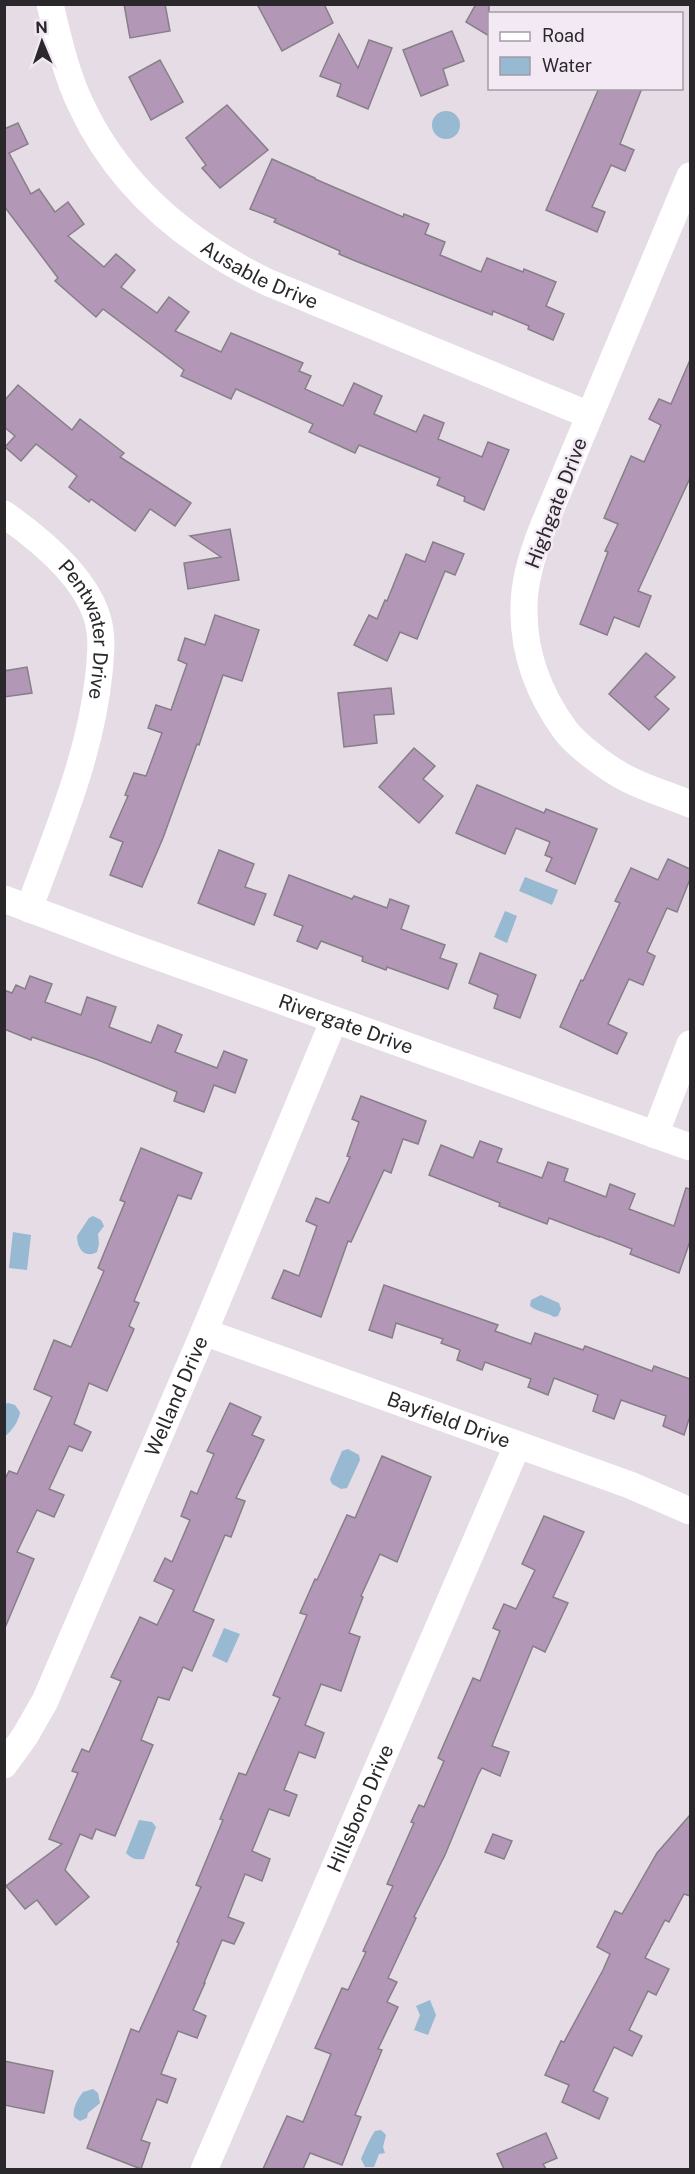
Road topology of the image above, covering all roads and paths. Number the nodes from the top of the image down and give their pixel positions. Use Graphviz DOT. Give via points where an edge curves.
graph roads {
  1 [pos="50,4"];
  2 [pos="690,176"];
  3 [pos="589,415"];
  4 [pos="4,514"];
  5 [pos="690,804"];
  6 [pos="4,899"];
  7 [pos="29,909"];
  8 [pos="334,1020"];
  9 [pos="690,1044"];
  10 [pos="655,1135"];
  11 [pos="690,1147"];
  12 [pos="204,1332"];
  13 [pos="517,1446"];
  14 [pos="690,1511"];
  15 [pos="4,1765"];
  16 [pos="204,2169"];
  1 -- 3 [label="street, Ausable Drive" via="69,74 93,127 133,183 179,229 204,248 267,282"];
  2 -- 3 [label="street, Highgate Drive"];
  3 -- 5 [label="street, Highgate Drive" via="531,558 524,606 530,662 566,732 623,777"];
  4 -- 7 [label="street, Pentwater Drive" via="54,554 81,586 96,613 102,638 89,739"];
  6 -- 7 [label="street, Rivergate Drive"];
  7 -- 8 [label="street, Rivergate Drive"];
  8 -- 10 [label="street, Rivergate Drive"];
  8 -- 12 [label="street, Welland Drive"];
  9 -- 10 [label="street"];
  10 -- 11 [label="street, Rivergate Drive"];
  12 -- 13 [label="street, Bayfield Drive"];
  12 -- 15 [label="street, Welland Drive" via="45,1701"];
  13 -- 14 [label="street, Bayfield Drive" via="630,1485"];
  13 -- 16 [label="street, Hillsboro Drive"];
}
